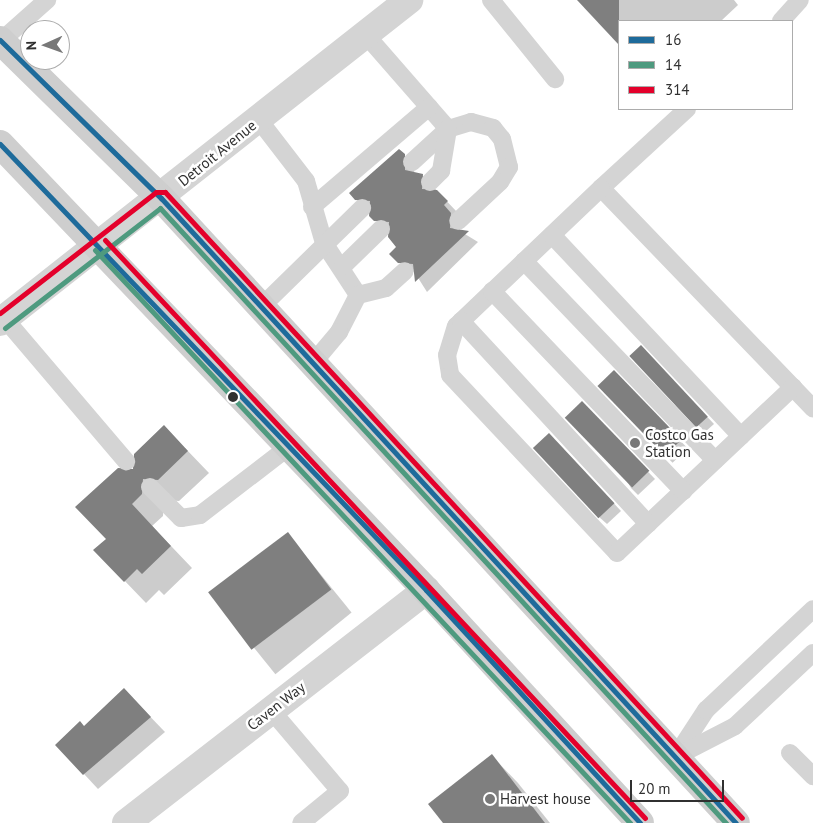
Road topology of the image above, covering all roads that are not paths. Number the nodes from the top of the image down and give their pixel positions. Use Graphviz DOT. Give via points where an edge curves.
graph roads {
  1 [pos="48,0"];
  2 [pos="409,0"];
  3 [pos="491,0"];
  4 [pos="800,0"];
  5 [pos="782,20"];
  6 [pos="366,35"];
  7 [pos="0,41"];
  8 [pos="555,79"];
  9 [pos="429,107"];
  10 [pos="685,110"];
  11 [pos="259,120"];
  12 [pos="448,129"];
  13 [pos="0,144"];
  14 [pos="412,162"];
  15 [pos="430,182"];
  16 [pos="601,188"];
  17 [pos="161,198"];
  18 [pos="312,207"];
  19 [pos="362,208"];
  20 [pos="458,220"];
  21 [pos="381,229"];
  22 [pos="552,235"];
  23 [pos="324,243"];
  24 [pos="100,245"];
  25 [pos="524,260"];
  26 [pos="343,266"];
  27 [pos="405,271"];
  28 [pos="492,291"];
  29 [pos="358,295"];
  30 [pos="260,308"];
  31 [pos="2,320"];
  32 [pos="461,321"];
  33 [pos="314,362"];
  34 [pos="793,387"];
  35 [pos="813,408"];
  36 [pos="741,436"];
  37 [pos="290,446"];
  38 [pos="715,460"];
  39 [pos="126,461"];
  40 [pos="150,487"];
  41 [pos="683,491"];
  42 [pos="648,524"];
  43 [pos="426,590"];
  44 [pos="813,609"];
  45 [pos="813,653"];
  46 [pos="271,710"];
  47 [pos="790,753"];
  48 [pos="676,756"];
  49 [pos="813,776"];
  50 [pos="126,823"];
  51 [pos="300,823"];
  52 [pos="640,823"];
  53 [pos="736,823"];
  1 -- 7 [label="lane"];
  2 -- 6 [label="street, Detroit Avenue"];
  3 -- 8 [label="lane"];
  4 -- 5 [label="lane"];
  6 -- 9 [label="lane"];
  6 -- 11 [label="street, Detroit Avenue"];
  7 -- 17 [label="main road"];
  9 -- 12 [label="lane"];
  9 -- 18 [label="lane"];
  10 -- 16 [label="lane"];
  11 -- 17 [label="street, Detroit Avenue"];
  11 -- 18 [label="lane" via="306,181"];
  12 -- 14 [label="lane"];
  12 -- 15 [label="lane" via="441,171"];
  12 -- 20 [label="lane" via="471,122 493,128 508,151 508,167 500,182"];
  13 -- 24 [label="main road"];
  16 -- 22 [label="lane"];
  16 -- 34 [label="lane"];
  17 -- 24 [label="street, Detroit Avenue"];
  17 -- 30 [label="main road"];
  18 -- 23 [label="lane"];
  19 -- 23 [label="lane"];
  21 -- 26 [label="lane"];
  22 -- 25 [label="lane"];
  22 -- 36 [label="lane"];
  23 -- 26 [label="lane"];
  23 -- 30 [label="lane"];
  24 -- 31 [label="street, Detroit Avenue"];
  24 -- 37 [label="main road"];
  25 -- 28 [label="lane"];
  25 -- 38 [label="lane"];
  26 -- 29 [label="lane"];
  27 -- 29 [label="lane" via="386,288"];
  28 -- 32 [label="lane"];
  28 -- 41 [label="lane"];
  29 -- 33 [label="lane" via="339,332"];
  30 -- 33 [label="main road"];
  31 -- 39 [label="lane"];
  32 -- 42 [label="lane"];
  32 -- 42 [label="lane" via="449,338 450,375 617,553"];
  33 -- 48 [label="main road"];
  34 -- 35 [label="lane"];
  34 -- 36 [label="lane"];
  36 -- 38 [label="lane"];
  37 -- 40 [label="lane" via="200,515 181,518"];
  37 -- 43 [label="main road"];
  38 -- 41 [label="lane"];
  41 -- 42 [label="lane"];
  43 -- 46 [label="street, Caven Way"];
  43 -- 52 [label="main road"];
  44 -- 48 [label="lane" via="706,710"];
  45 -- 48 [label="lane" via="735,726"];
  46 -- 50 [label="street, Caven Way"];
  46 -- 51 [label="lane" via="340,791"];
  47 -- 49 [label="lane"];
  48 -- 53 [label="main road"];
}
